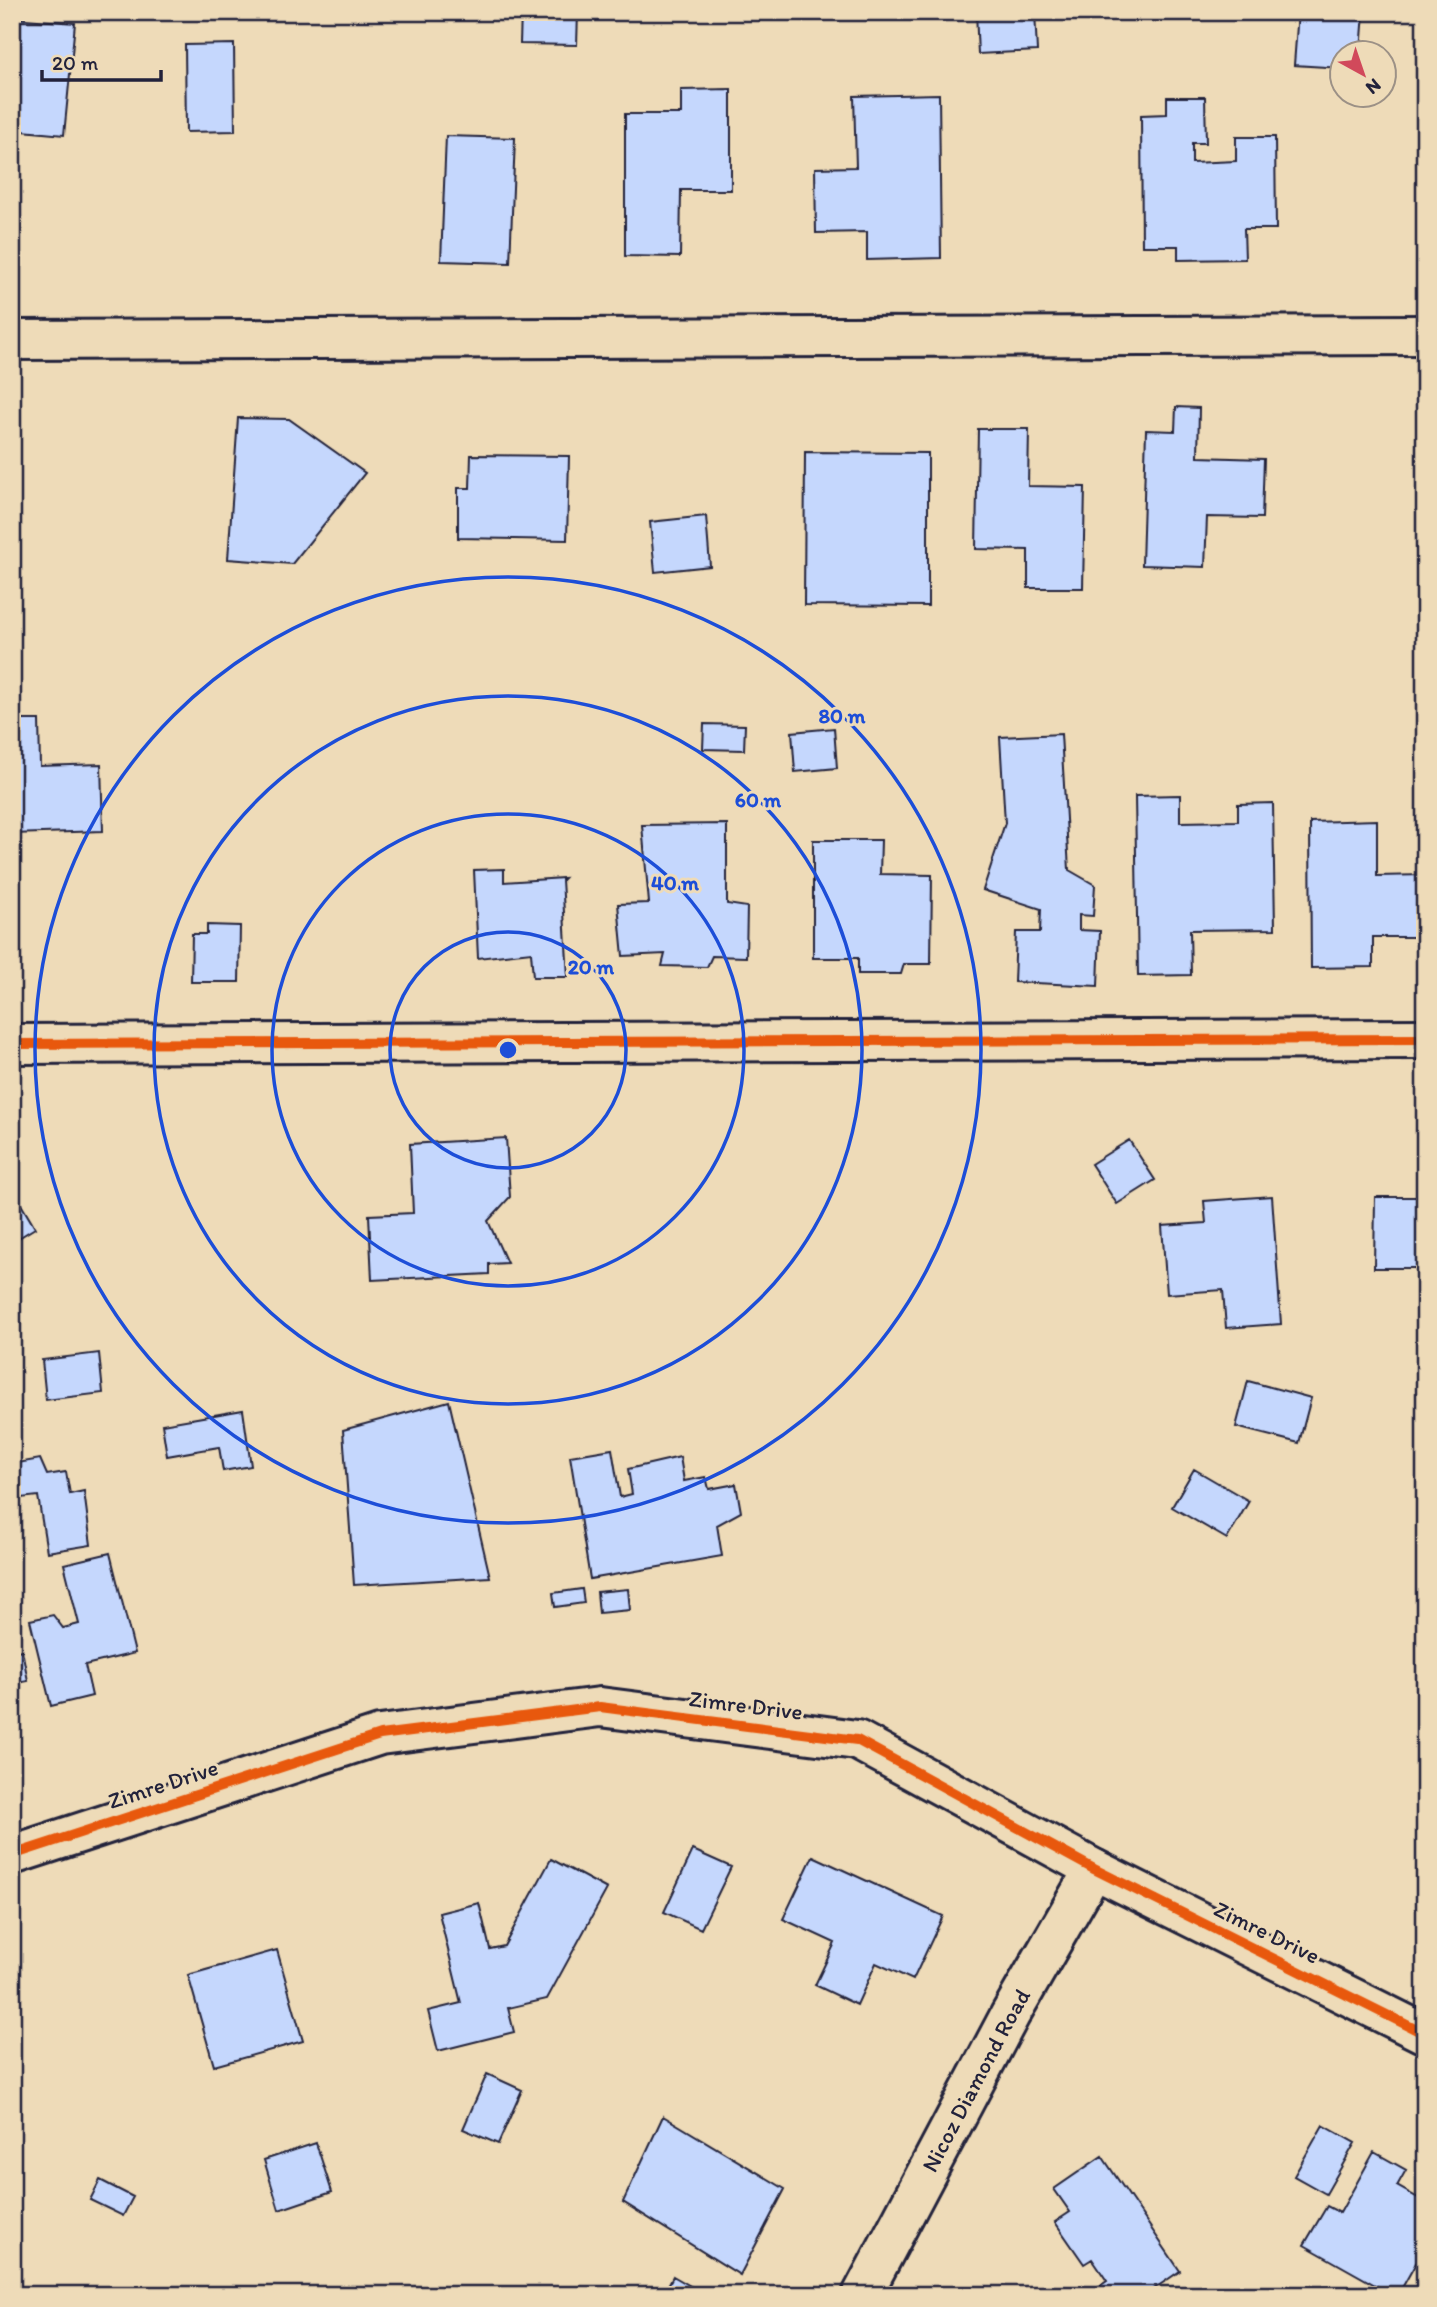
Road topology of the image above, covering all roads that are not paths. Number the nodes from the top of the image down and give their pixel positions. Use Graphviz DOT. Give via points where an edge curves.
graph roads {
  1 [pos="1425,335"];
  2 [pos="12,340"];
  3 [pos="1425,1039"];
  4 [pos="12,1044"];
  5 [pos="12,1855"];
  6 [pos="1094,1870"];
  7 [pos="1425,2034"];
  8 [pos="862,2295"];
  1 -- 2 [label="street"];
  3 -- 4 [label="street"];
  5 -- 6 [label="street, Zimre Drive" via="380,1734 600,1707 857,1740"];
  6 -- 7 [label="street, Zimre Drive"];
  6 -- 8 [label="street, Nicoz Diamond Road" via="1010,2015"];
}
